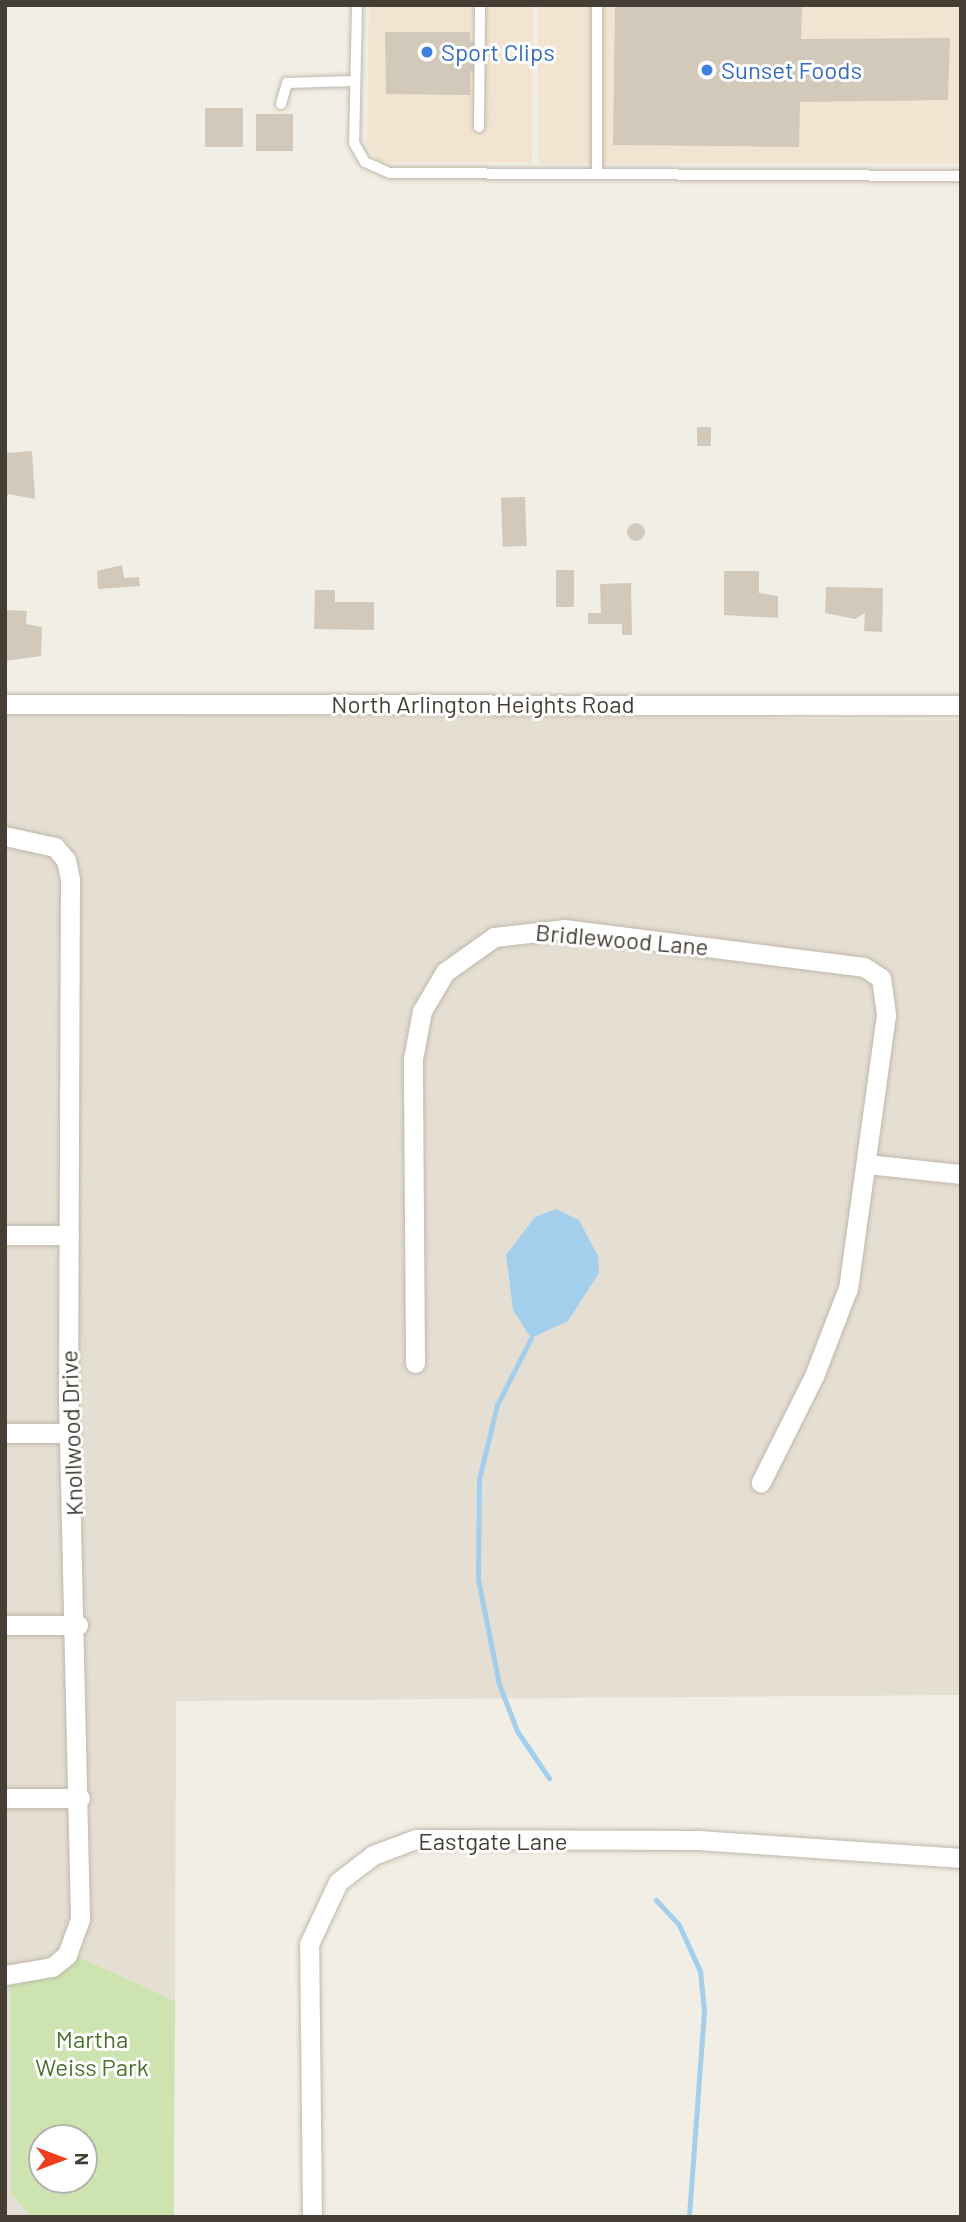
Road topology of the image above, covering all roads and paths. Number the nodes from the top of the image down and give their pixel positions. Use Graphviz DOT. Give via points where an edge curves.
graph roads {
  1 [pos="356,5"];
  2 [pos="597,5"];
  3 [pos="480,7"];
  4 [pos="354,81"];
  5 [pos="281,104"];
  6 [pos="479,127"];
  7 [pos="597,173"];
  8 [pos="961,176"];
  9 [pos="5,704"];
  10 [pos="961,705"];
  11 [pos="5,836"];
  12 [pos="867,1164"];
  13 [pos="961,1174"];
  14 [pos="5,1235"];
  15 [pos="69,1235"];
  16 [pos="415,1363"];
  17 [pos="5,1433"];
  18 [pos="70,1433"];
  19 [pos="761,1482"];
  20 [pos="5,1625"];
  21 [pos="78,1625"];
  22 [pos="5,1798"];
  23 [pos="80,1798"];
  24 [pos="961,1858"];
  25 [pos="5,1975"];
  26 [pos="312,2217"];
  1 -- 4 [label="lane"];
  2 -- 7 [label="lane"];
  3 -- 6 [label="lane"];
  4 -- 5 [label="lane" via="287,83"];
  4 -- 7 [label="lane" via="354,143 365,162 390,173"];
  7 -- 8 [label="lane"];
  9 -- 10 [label="street, North Arlington Heights Road"];
  11 -- 15 [label="street, Knollwood Drive" via="55,847 66,860 70,879"];
  12 -- 13 [label="street"];
  12 -- 16 [label="street, Bridlewood Lane" via="886,1015 885,989 875,973 828,960 564,929 494,937 445,972 416,1032"];
  12 -- 19 [label="street, Bridlewood Lane" via="837,1320"];
  14 -- 15 [label="street"];
  15 -- 18 [label="street, Knollwood Drive"];
  17 -- 18 [label="street"];
  18 -- 21 [label="street, Knollwood Drive"];
  20 -- 21 [label="street"];
  21 -- 23 [label="street, Knollwood Drive"];
  22 -- 23 [label="street"];
  23 -- 25 [label="street, Knollwood Drive" via="76,1939 51,1967"];
  24 -- 26 [label="street, Eastgate Lane" via="698,1840 416,1839 373,1855 338,1882 309,1944"];
}
